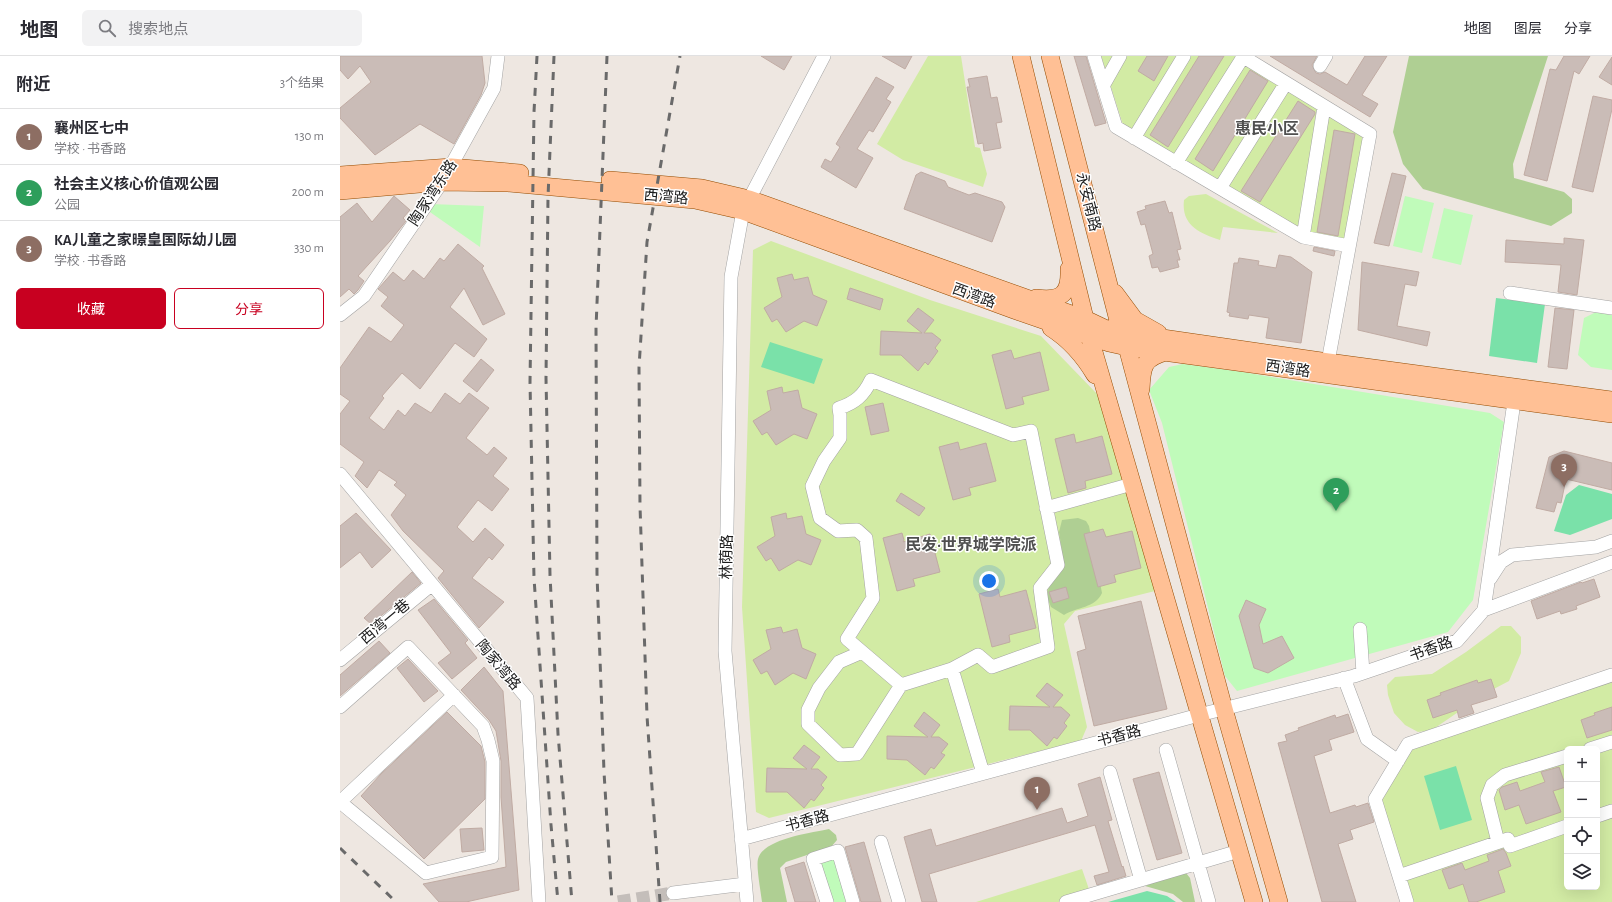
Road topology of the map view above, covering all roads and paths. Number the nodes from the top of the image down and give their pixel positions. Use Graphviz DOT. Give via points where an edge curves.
graph roads {
  1 [pos="498,56"];
  2 [pos="824,56"];
  3 [pos="1021,56"];
  4 [pos="1050,56"];
  5 [pos="1094,56"];
  6 [pos="1120,56"];
  7 [pos="1184,56"];
  8 [pos="1242,56"];
  9 [pos="1286,83"];
  10 [pos="1103,86"];
  11 [pos="1324,107"];
  12 [pos="1134,138"];
  13 [pos="1176,163"];
  14 [pos="451,167"];
  15 [pos="340,176"];
  16 [pos="442,182"];
  17 [pos="1220,188"];
  18 [pos="340,191"];
  19 [pos="746,205"];
  20 [pos="1303,237"];
  21 [pos="1350,246"];
  22 [pos="1067,247"];
  23 [pos="1109,283"];
  24 [pos="1510,293"];
  25 [pos="1018,295"];
  26 [pos="1612,308"];
  27 [pos="340,315"];
  28 [pos="1032,316"];
  29 [pos="1085,319"];
  30 [pos="1089,336"];
  31 [pos="1124,339"];
  32 [pos="1167,345"];
  33 [pos="1328,362"];
  34 [pos="1105,390"];
  35 [pos="1612,400"];
  36 [pos="1141,401"];
  37 [pos="1514,402"];
  38 [pos="1612,414"];
  39 [pos="340,474"];
  40 [pos="1132,484"];
  41 [pos="1046,508"];
  42 [pos="1494,534"];
  43 [pos="1612,541"];
  44 [pos="1512,555"];
  45 [pos="1612,562"];
  46 [pos="1488,582"];
  47 [pos="431,585"];
  48 [pos="1484,610"];
  49 [pos="1360,629"];
  50 [pos="862,652"];
  51 [pos="340,660"];
  52 [pos="952,669"];
  53 [pos="1362,673"];
  54 [pos="1612,675"];
  55 [pos="1344,678"];
  56 [pos="901,685"];
  57 [pos="454,695"];
  58 [pos="340,707"];
  59 [pos="1224,709"];
  60 [pos="1199,715"];
  61 [pos="1612,742"];
  62 [pos="1599,746"];
  63 [pos="1166,750"];
  64 [pos="1564,757"];
  65 [pos="1398,760"];
  66 [pos="1110,772"];
  67 [pos="983,773"];
  68 [pos="1612,811"];
  69 [pos="1600,815"];
  70 [pos="1564,827"];
  71 [pos="741,839"];
  72 [pos="881,842"];
  73 [pos="1498,842"];
  74 [pos="1239,852"];
  75 [pos="1197,864"];
  76 [pos="1398,876"];
  77 [pos="1140,880"];
  78 [pos="745,884"];
  79 [pos="673,894"];
  80 [pos="539,902"];
  81 [pos="747,902"];
  82 [pos="827,902"];
  83 [pos="853,902"];
  84 [pos="899,902"];
  85 [pos="1066,902"];
  86 [pos="1209,902"];
  87 [pos="1254,902"];
  88 [pos="1278,902"];
  89 [pos="1406,902"];
  1 -- 14 [label="street, 陶家湾东路" via="494,88"];
  2 -- 19 [label="street, 林荫路"];
  3 -- 22 [label="main road, 永安南路"];
  4 -- 23 [label="main road, 永安南路"];
  5 -- 10 [label="street"];
  6 -- 10 [label="street"];
  7 -- 12 [label="street"];
  8 -- 9 [label="street"];
  8 -- 13 [label="street"];
  9 -- 11 [label="street"];
  9 -- 17 [label="street"];
  10 -- 12 [label="street" via="1116,127"];
  11 -- 20 [label="street"];
  11 -- 21 [label="street" via="1370,134"];
  12 -- 13 [label="street"];
  13 -- 17 [label="street"];
  14 -- 15 [label="main road, 西湾路"];
  14 -- 16 [label="street, 陶家湾东路"];
  14 -- 19 [label="main road, 西湾路" via="702,188"];
  16 -- 18 [label="main road, 西湾路"];
  16 -- 19 [label="main road, 西湾路" via="508,183"];
  16 -- 27 [label="street, 陶家湾东路" via="364,296"];
  17 -- 20 [label="street"];
  19 -- 25 [label="main road, 西湾路"];
  19 -- 28 [label="main road, 西湾路"];
  19 -- 71 [label="street, 林荫路" via="731,277 725,651"];
  20 -- 21 [label="street"];
  21 -- 33 [label="street"];
  22 -- 25 [label="main road" via="1069,281 1065,292 1056,299"];
  22 -- 29 [label="main road, 永安南路"];
  23 -- 31 [label="main road, 永安南路"];
  23 -- 32 [label="main road" via="1135,320"];
  24 -- 26 [label="street"];
  25 -- 29 [label="main road, 西湾路"];
  28 -- 30 [label="main road, 西湾路"];
  28 -- 34 [label="main road" via="1065,337 1079,351"];
  29 -- 30 [label="main road, 永安南路"];
  29 -- 31 [label="main road, 西湾路"];
  30 -- 31 [label="main road, 西湾路" via="1109,343"];
  30 -- 34 [label="main road, 永安南路"];
  31 -- 32 [label="main road, 西湾路"];
  31 -- 36 [label="main road, 永安南路"];
  32 -- 33 [label="main road, 西湾路"];
  32 -- 36 [label="main road" via="1146,361 1142,369"];
  32 -- 37 [label="main road, 西湾路"];
  33 -- 35 [label="main road, 西湾路"];
  34 -- 40 [label="main road, 永安南路"];
  36 -- 59 [label="main road, 永安南路"];
  37 -- 38 [label="main road, 西湾路"];
  37 -- 42 [label="street"];
  39 -- 47 [label="street, 陶家湾路"];
  40 -- 41 [label="street"];
  40 -- 60 [label="main road, 永安南路"];
  41 -- 50 [label="street" via="1031,431 1013,435 872,380 857,400 839,408 840,438 824,461 812,486 820,518 838,531 857,530 866,538 873,598 847,639"];
  41 -- 52 [label="street" via="1058,565 1040,588 1048,647 992,667 978,655"];
  42 -- 44 [label="street" via="1496,541"];
  42 -- 46 [label="street"];
  43 -- 44 [label="street" via="1596,547"];
  44 -- 46 [label="street" via="1502,562"];
  45 -- 48 [label="street, 书香路"];
  46 -- 48 [label="street"];
  47 -- 51 [label="street, 西湾一巷"];
  47 -- 80 [label="street, 陶家湾路" via="527,698"];
  48 -- 53 [label="street, 书香路" via="1457,641"];
  49 -- 53 [label="street"];
  50 -- 56 [label="street"];
  50 -- 56 [label="street" via="839,662 819,688 808,710 808,724 840,755 857,754"];
  52 -- 56 [label="street"];
  52 -- 67 [label="street"];
  53 -- 55 [label="street, 书香路"];
  54 -- 65 [label="street" via="1408,744"];
  55 -- 59 [label="street, 书香路"];
  55 -- 65 [label="street" via="1367,739"];
  57 -- 57 [label="street" via="340,802 426,873 492,857 493,761 483,726"];
  57 -- 58 [label="street" via="408,648"];
  59 -- 60 [label="street, 书香路"];
  59 -- 88 [label="main road, 永安南路"];
  60 -- 67 [label="street, 书香路"];
  60 -- 74 [label="main road, 永安南路"];
  61 -- 62 [label="street"];
  63 -- 75 [label="street"];
  64 -- 73 [label="street" via="1505,775 1492,785 1487,798"];
  65 -- 76 [label="street" via="1375,799"];
  66 -- 77 [label="street"];
  67 -- 71 [label="street, 书香路"];
  68 -- 69 [label="street"];
  70 -- 73 [label="street" via="1510,846 1508,839"];
  71 -- 78 [label="street, 林荫路"];
  72 -- 84 [label="street"];
  73 -- 76 [label="street"];
  74 -- 75 [label="street"];
  74 -- 87 [label="main road, 永安南路"];
  75 -- 77 [label="street"];
  75 -- 86 [label="street"];
  76 -- 89 [label="street"];
  77 -- 85 [label="street"];
  78 -- 79 [label="street"];
  78 -- 81 [label="street, 林荫路"];
  82 -- 83 [label="street" via="813,859 838,851"];
}
